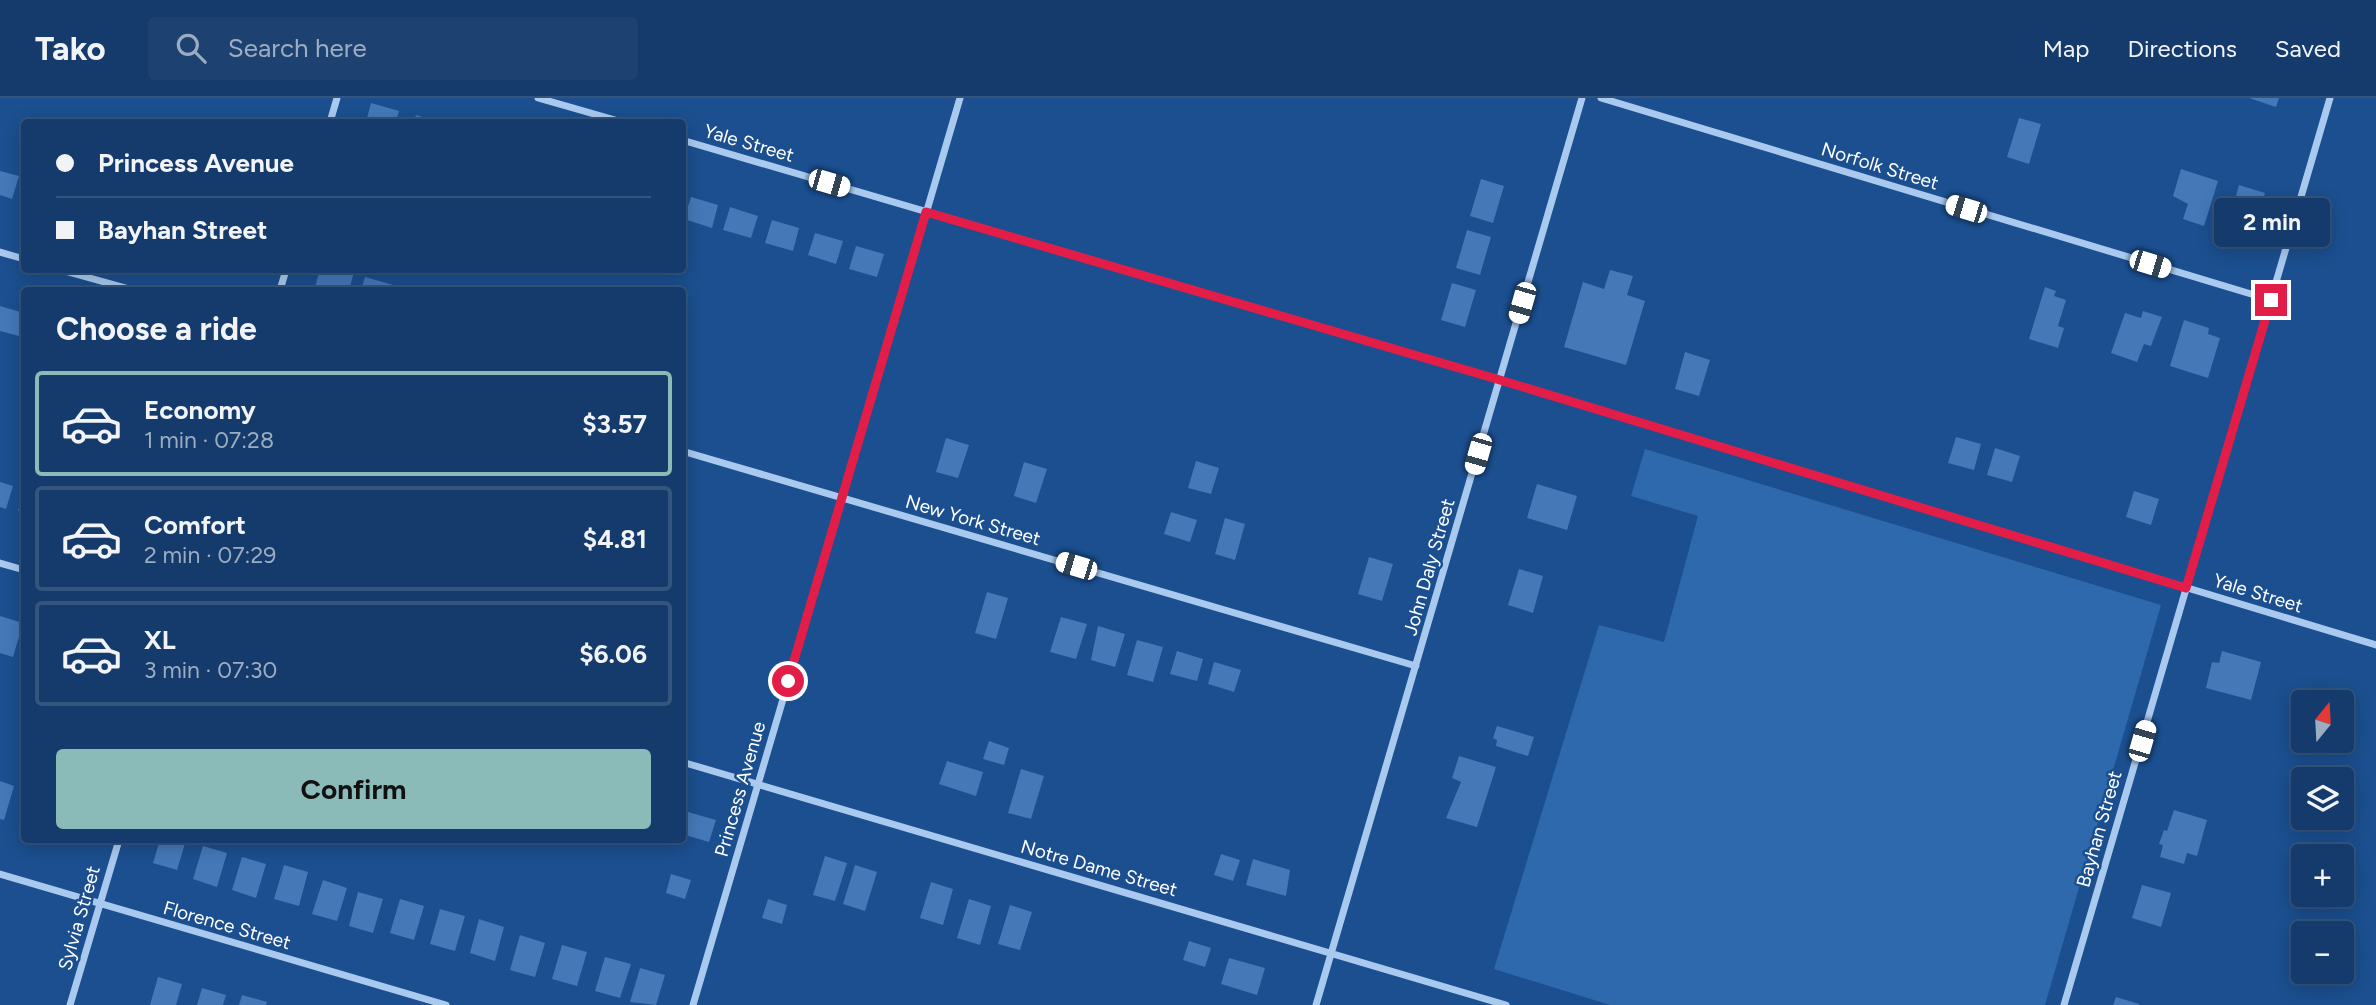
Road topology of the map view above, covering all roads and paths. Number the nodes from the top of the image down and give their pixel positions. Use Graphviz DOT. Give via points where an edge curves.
graph roads {
  1 [pos="337,98"];
  2 [pos="538,98"];
  3 [pos="960,98"];
  4 [pos="1582,98"];
  5 [pos="1601,98"];
  6 [pos="2330,98"];
  7 [pos="331,119"];
  8 [pos="612,119"];
  9 [pos="686,141"];
  10 [pos="926,212"];
  11 [pos="0,252"];
  12 [pos="21,258"];
  13 [pos="72,273"];
  14 [pos="122,287"];
  15 [pos="2271,300"];
  16 [pos="1500,380"];
  17 [pos="686,452"];
  18 [pos="842,498"];
  19 [pos="0,563"];
  20 [pos="21,569"];
  21 [pos="2186,588"];
  22 [pos="2376,645"];
  23 [pos="1416,666"];
  24 [pos="686,763"];
  25 [pos="758,784"];
  26 [pos="118,843"];
  27 [pos="0,874"];
  28 [pos="100,904"];
  29 [pos="1332,952"];
  30 [pos="70,1005"];
  31 [pos="446,1005"];
  32 [pos="693,1005"];
  33 [pos="1316,1005"];
  34 [pos="1506,1005"];
  35 [pos="2064,1005"];
  1 -- 7 [label="street"];
  2 -- 8 [label="street"];
  3 -- 10 [label="street, Princess Avenue"];
  4 -- 16 [label="street, John Daly Street"];
  5 -- 15 [label="street, Norfolk Street"];
  6 -- 15 [label="street, Bayhan Street"];
  9 -- 10 [label="street, Yale Street"];
  10 -- 16 [label="street, Yale Street"];
  10 -- 18 [label="street, Princess Avenue"];
  11 -- 12 [label="street"];
  13 -- 14 [label="street"];
  15 -- 21 [label="street, Bayhan Street"];
  16 -- 21 [label="street, Yale Street"];
  16 -- 23 [label="street, John Daly Street"];
  17 -- 18 [label="street, New York Street"];
  18 -- 23 [label="street, New York Street"];
  18 -- 25 [label="street, Princess Avenue"];
  19 -- 20 [label="street"];
  21 -- 22 [label="street, Yale Street"];
  21 -- 35 [label="street, Bayhan Street"];
  23 -- 29 [label="street, John Daly Street"];
  24 -- 25 [label="street, Notre Dame Street"];
  25 -- 29 [label="street, Notre Dame Street"];
  25 -- 32 [label="street, Princess Avenue"];
  26 -- 28 [label="street, Sylvia Street"];
  27 -- 28 [label="street, Florence Street"];
  28 -- 30 [label="street, Sylvia Street"];
  28 -- 31 [label="street, Florence Street"];
  29 -- 33 [label="street, John Daly Street"];
  29 -- 34 [label="street, Notre Dame Street"];
}
